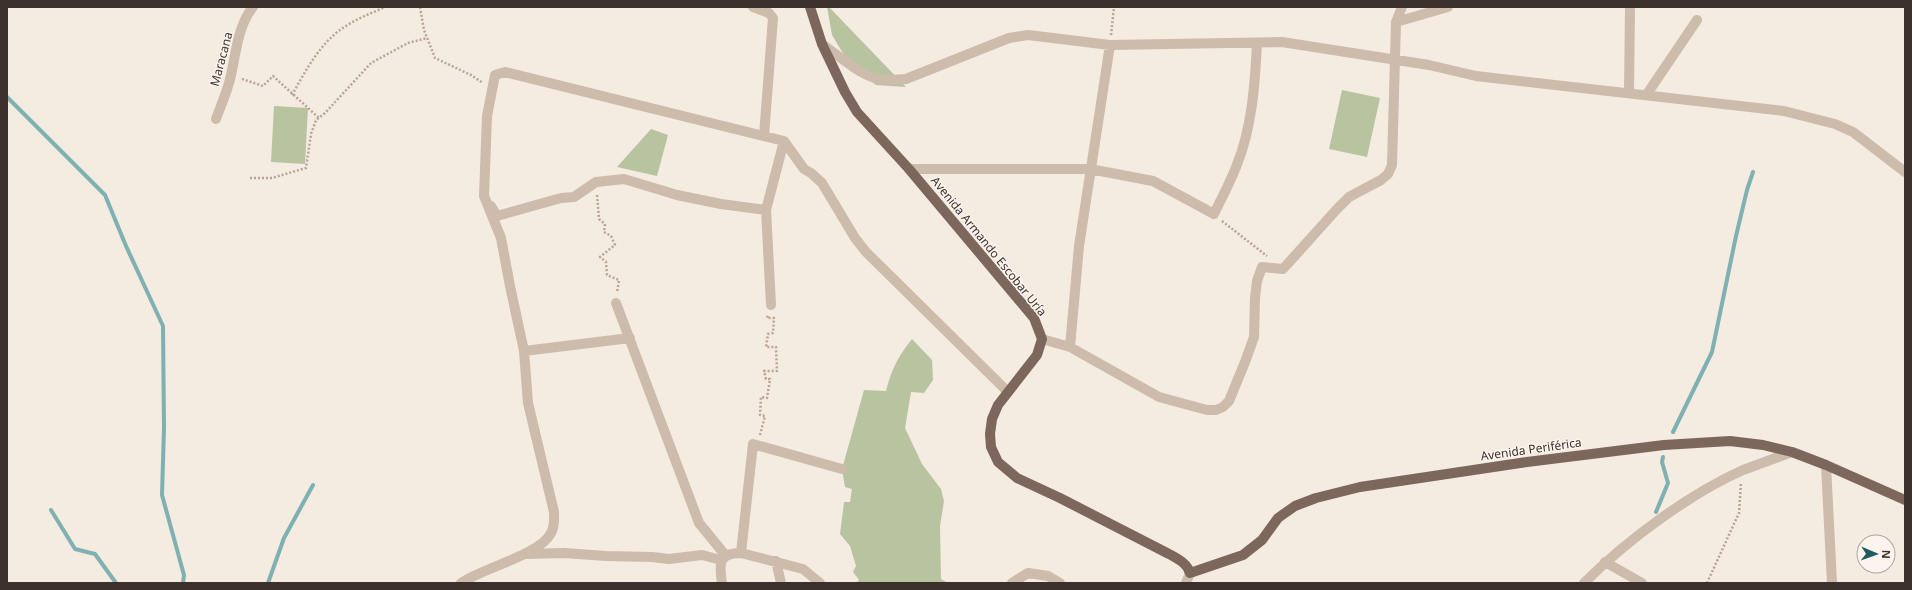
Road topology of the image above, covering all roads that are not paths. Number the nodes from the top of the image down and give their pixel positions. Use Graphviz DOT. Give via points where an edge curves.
graph roads {
  1 [pos="253,7"];
  2 [pos="753,7"];
  3 [pos="810,7"];
  4 [pos="1402,7"];
  5 [pos="1448,7"];
  6 [pos="1630,7"];
  7 [pos="1697,20"];
  8 [pos="1396,22"];
  9 [pos="1257,43"];
  10 [pos="822,44"];
  11 [pos="1110,45"];
  12 [pos="1395,60"];
  13 [pos="1629,93"];
  14 [pos="1647,94"];
  15 [pos="216,119"];
  16 [pos="764,136"];
  17 [pos="784,141"];
  18 [pos="909,169"];
  19 [pos="1090,169"];
  20 [pos="1905,172"];
  21 [pos="484,196"];
  22 [pos="766,210"];
  23 [pos="616,303"];
  24 [pos="771,305"];
  25 [pos="630,338"];
  26 [pos="1042,339"];
  27 [pos="1070,347"];
  28 [pos="524,351"];
  29 [pos="1008,392"];
  30 [pos="1792,452"];
  31 [pos="1826,465"];
  32 [pos="842,469"];
  33 [pos="1905,498"];
  34 [pos="741,553"];
  35 [pos="523,554"];
  36 [pos="723,558"];
  37 [pos="776,561"];
  38 [pos="1605,562"];
  39 [pos="1188,578"];
  40 [pos="461,583"];
  41 [pos="722,583"];
  42 [pos="781,583"];
  43 [pos="820,583"];
  44 [pos="1012,583"];
  45 [pos="1060,583"];
  46 [pos="1584,583"];
  47 [pos="1642,583"];
  48 [pos="1832,583"];
  1 -- 15 [label="street, Maracana" via="248,13 236,48 231,75"];
  2 -- 16 [label="street" via="769,13 773,18"];
  3 -- 10 [label="main road, Avenida Armando Escobar Uría"];
  4 -- 8 [label="street"];
  5 -- 8 [label="street"];
  6 -- 13 [label="street"];
  7 -- 14 [label="street"];
  8 -- 12 [label="street"];
  9 -- 11 [label="street"];
  9 -- 12 [label="street" via="1282,42"];
  9 -- 19 [label="street" via="1249,123 1237,166 1214,214 1153,181"];
  10 -- 11 [label="street" via="874,78 888,80 906,79 1009,38 1028,35"];
  10 -- 18 [label="main road, Avenida Armando Escobar Uría" via="857,112"];
  11 -- 19 [label="street"];
  12 -- 13 [label="street" via="1476,76"];
  12 -- 27 [label="street" via="1392,165 1388,174 1349,197 1283,269 1262,267 1255,298 1254,337 1229,401 1223,407 1207,410 1159,397"];
  13 -- 14 [label="street"];
  14 -- 20 [label="street" via="1784,111 1835,124 1853,132"];
  16 -- 17 [label="street"];
  16 -- 21 [label="street" via="505,72 496,75 487,116"];
  17 -- 22 [label="street"];
  17 -- 29 [label="street" via="804,169 822,183 866,252"];
  18 -- 19 [label="street"];
  18 -- 26 [label="main road, Avenida Armando Escobar Uría" via="1034,318"];
  19 -- 27 [label="street" via="1079,246"];
  21 -- 22 [label="street" via="497,216 561,198 574,197 596,182 624,179 699,200"];
  21 -- 28 [label="street" via="501,238"];
  22 -- 24 [label="street"];
  23 -- 25 [label="street"];
  25 -- 28 [label="street"];
  25 -- 36 [label="street" via="700,523"];
  26 -- 27 [label="street"];
  26 -- 29 [label="main road" via="1037,355"];
  28 -- 35 [label="street" via="528,403 554,512 554,525 545,542"];
  29 -- 39 [label="main road" via="992,419 991,447 998,462 1017,478 1176,558 1188,567"];
  30 -- 31 [label="main road, Avenida Periférica"];
  30 -- 38 [label="street" via="1743,471 1681,504"];
  30 -- 39 [label="main road, Avenida Periférica" via="1730,441 1664,445 1360,487 1295,506 1278,518 1262,540 1243,555"];
  31 -- 33 [label="main road, Avenida Periférica"];
  31 -- 48 [label="street"];
  32 -- 34 [label="street" via="753,444"];
  34 -- 36 [label="street" via="732,553"];
  34 -- 37 [label="street"];
  35 -- 36 [label="street" via="564,552 669,559 702,555"];
  35 -- 40 [label="street"];
  36 -- 41 [label="street" via="720,571"];
  37 -- 42 [label="street"];
  37 -- 43 [label="street" via="803,569"];
  38 -- 46 [label="street"];
  38 -- 47 [label="street"];
  44 -- 45 [label="street" via="1028,572 1048,576"];
}
